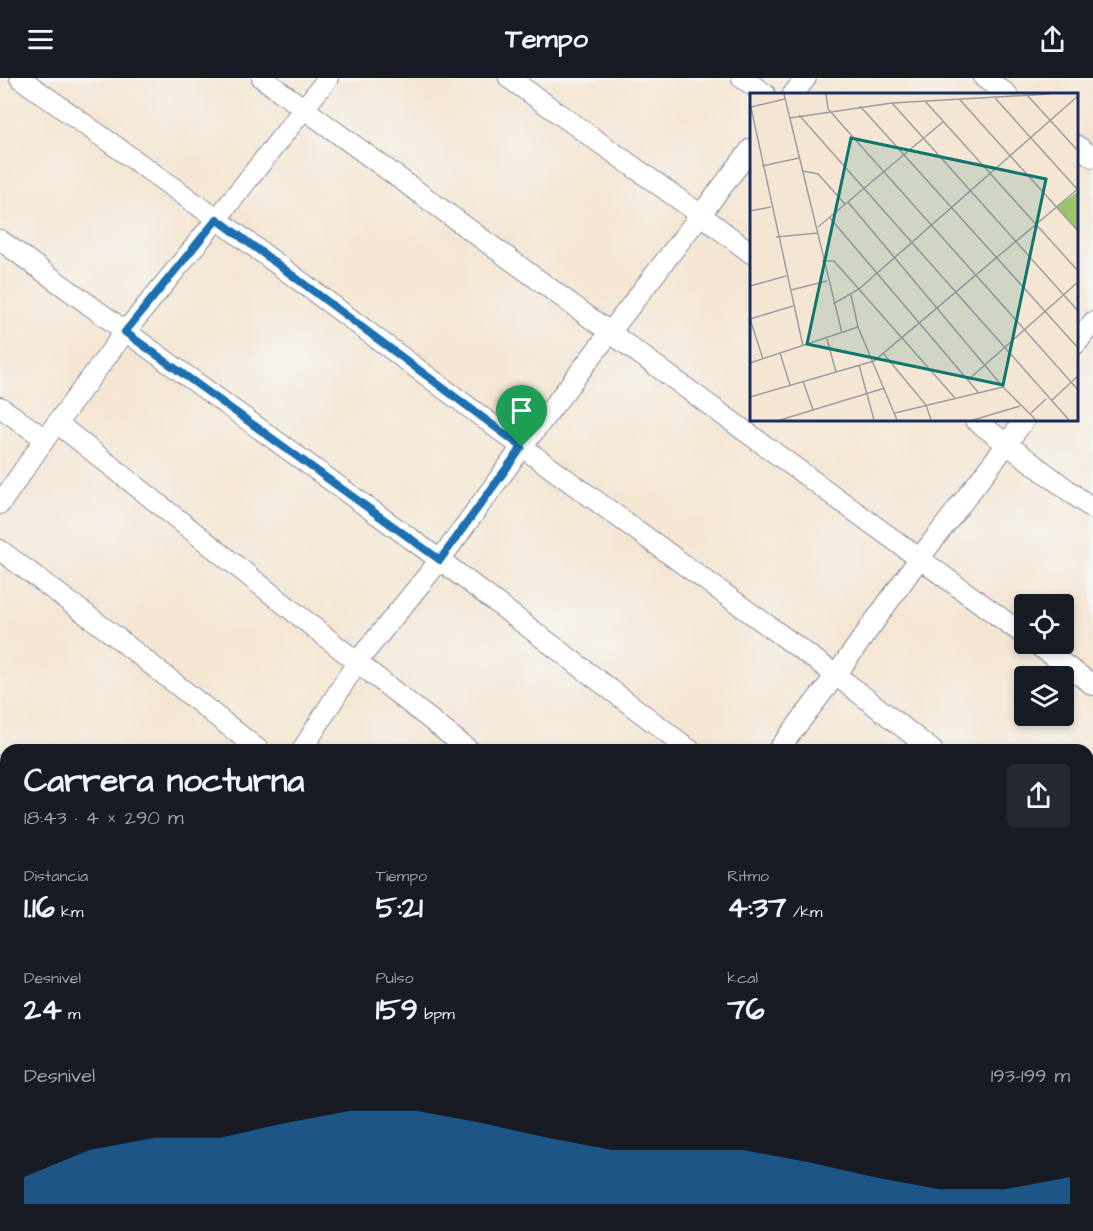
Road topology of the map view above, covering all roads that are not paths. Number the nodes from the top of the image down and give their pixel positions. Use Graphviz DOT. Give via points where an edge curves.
graph roads {
  1 [pos="20,78"];
  2 [pos="262,78"];
  3 [pos="328,78"];
  4 [pos="509,78"];
  5 [pos="742,78"];
  6 [pos="806,78"];
  7 [pos="984,78"];
  8 [pos="764,93"];
  9 [pos="794,93"];
  10 [pos="1006,93"];
  11 [pos="304,108"];
  12 [pos="1078,147"];
  13 [pos="750,150"];
  14 [pos="1093,158"];
  15 [pos="701,215"];
  16 [pos="217,219"];
  17 [pos="0,240"];
  18 [pos="750,252"];
  19 [pos="125,332"];
  20 [pos="610,333"];
  21 [pos="0,407"];
  22 [pos="978,422"];
  23 [pos="1023,422"];
  24 [pos="57,423"];
  25 [pos="45,439"];
  26 [pos="1007,444"];
  27 [pos="522,447"];
  28 [pos="0,504"];
  29 [pos="1093,510"];
  30 [pos="0,550"];
  31 [pos="919,559"];
  32 [pos="440,560"];
  33 [pos="1014,628"];
  34 [pos="1050,654"];
  35 [pos="357,662"];
  36 [pos="836,675"];
  37 [pos="1093,684"];
  38 [pos="252,744"];
  39 [pos="306,744"];
  40 [pos="462,744"];
  41 [pos="682,744"];
  42 [pos="783,744"];
  43 [pos="924,744"];
  1 -- 16 [label="street"];
  2 -- 11 [label="street"];
  3 -- 11 [label="street"];
  4 -- 15 [label="street"];
  5 -- 8 [label="street"];
  6 -- 9 [label="street"];
  7 -- 10 [label="street"];
  11 -- 16 [label="street"];
  11 -- 20 [label="street"];
  12 -- 14 [label="street"];
  13 -- 15 [label="street"];
  15 -- 18 [label="street"];
  15 -- 20 [label="street"];
  16 -- 19 [label="street"];
  16 -- 27 [label="street"];
  17 -- 19 [label="street"];
  19 -- 24 [label="street"];
  19 -- 32 [label="street"];
  20 -- 27 [label="street"];
  20 -- 31 [label="street"];
  21 -- 25 [label="street"];
  22 -- 26 [label="street"];
  23 -- 26 [label="street"];
  24 -- 25 [label="street"];
  24 -- 35 [label="street"];
  25 -- 28 [label="street"];
  26 -- 29 [label="street"];
  26 -- 31 [label="street"];
  27 -- 32 [label="street"];
  27 -- 36 [label="street"];
  30 -- 38 [label="street"];
  31 -- 33 [label="street"];
  31 -- 36 [label="street"];
  32 -- 35 [label="street"];
  32 -- 41 [label="street"];
  34 -- 37 [label="street"];
  35 -- 39 [label="street"];
  35 -- 40 [label="street"];
  36 -- 42 [label="street"];
  36 -- 43 [label="street"];
}
